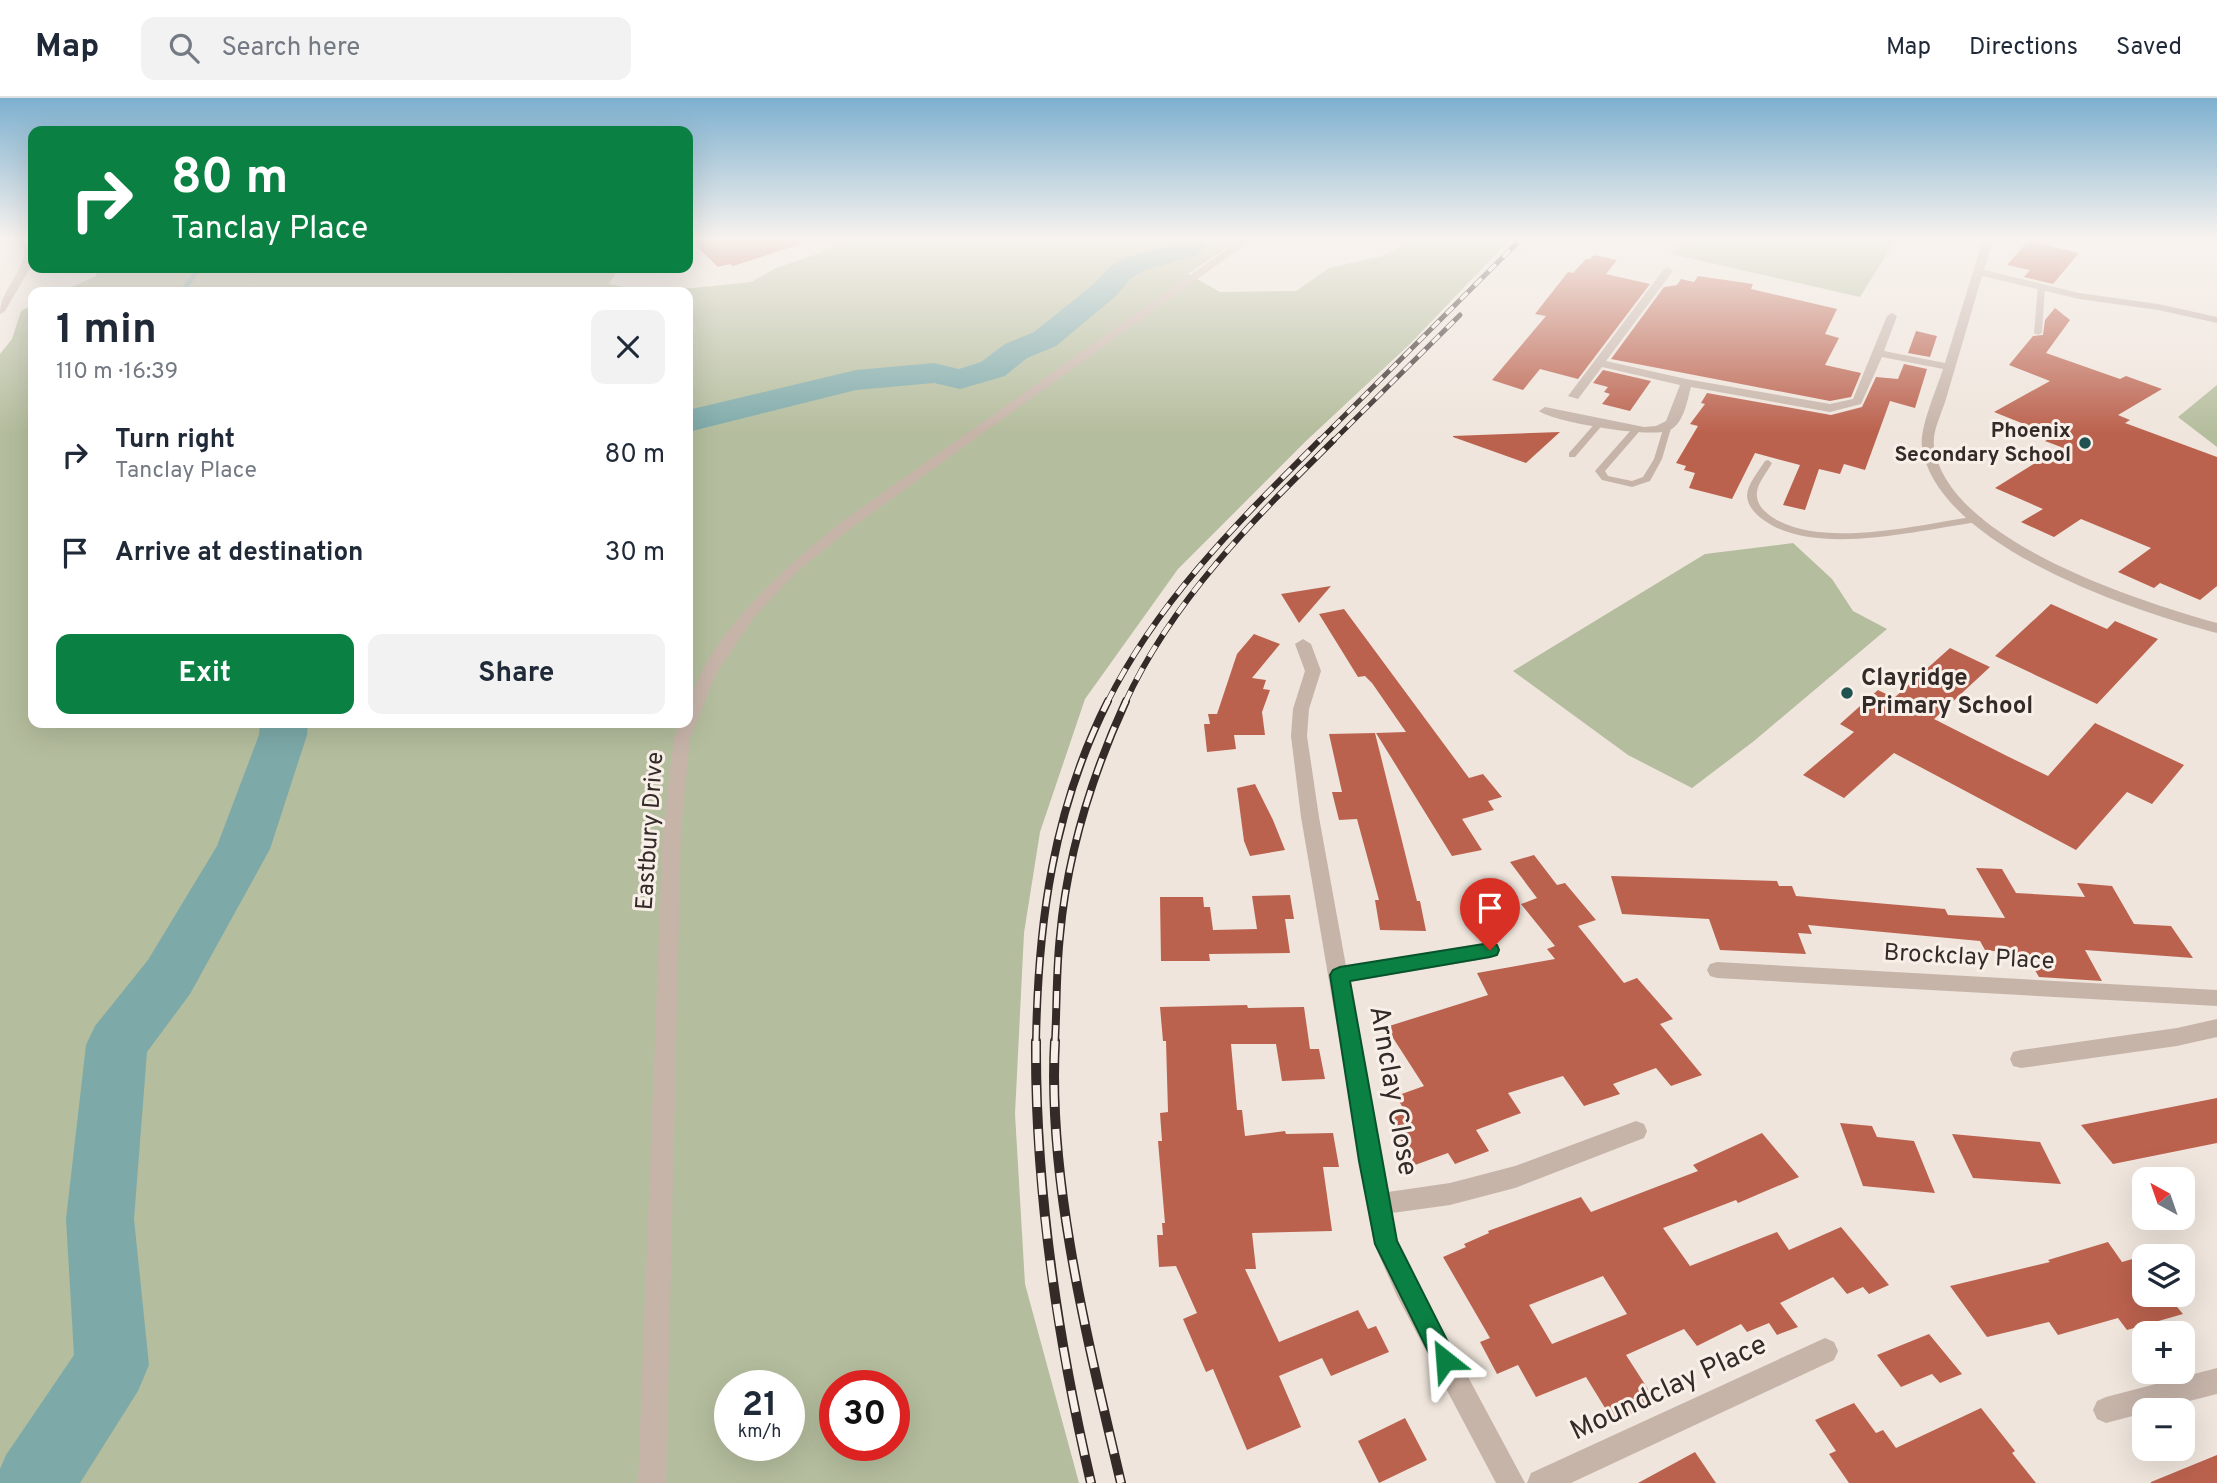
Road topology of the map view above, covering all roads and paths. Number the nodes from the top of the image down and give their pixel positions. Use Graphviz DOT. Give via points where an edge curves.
graph roads {
  1 [pos="1157,304"];
  2 [pos="1644,304"];
  3 [pos="1968,304"];
  4 [pos="2040,304"];
  5 [pos="2130,304"];
  6 [pos="1892,316"];
  7 [pos="2217,320"];
  8 [pos="2038,333"];
  9 [pos="1879,353"];
  10 [pos="1599,363"];
  11 [pos="1948,367"];
  12 [pos="1686,383"];
  13 [pos="1574,396"];
  14 [pos="1545,411"];
  15 [pos="1601,422"];
  16 [pos="1667,428"];
  17 [pos="1635,431"];
  18 [pos="1573,455"];
  19 [pos="1768,463"];
  20 [pos="1978,519"];
  21 [pos="2217,628"];
  22 [pos="1303,644"];
  23 [pos="693,710"];
  24 [pos="686,728"];
  25 [pos="1490,950"];
  26 [pos="1717,970"];
  27 [pos="1340,975"];
  28 [pos="2217,998"];
  29 [pos="2217,1028"];
  30 [pos="2021,1059"];
  31 [pos="1636,1131"];
  32 [pos="1380,1204"];
  33 [pos="1825,1351"];
  34 [pos="2217,1381"];
  35 [pos="2106,1410"];
  36 [pos="652,1483"];
  37 [pos="1511,1483"];
  38 [pos="1541,1483"];
  1 -- 23 [label="street, Eastbury Drive" via="794,567 750,613 708,673"];
  2 -- 10 [label="street"];
  3 -- 11 [label="street"];
  4 -- 8 [label="lane"];
  5 -- 7 [label="street"];
  6 -- 9 [label="street"];
  9 -- 11 [label="street"];
  9 -- 12 [label="street" via="1857,401 1837,407"];
  10 -- 12 [label="street"];
  10 -- 13 [label="street"];
  11 -- 20 [label="street" via="1928,445 1937,476 1954,499"];
  12 -- 16 [label="street"];
  14 -- 15 [label="street"];
  15 -- 17 [label="street"];
  15 -- 18 [label="lane"];
  16 -- 17 [label="street"];
  16 -- 17 [label="lane" via="1647,479 1632,484 1605,478 1600,471"];
  19 -- 20 [label="lane" via="1753,489 1756,509 1797,532 1825,537 1855,535"];
  20 -- 21 [label="street" via="2039,562 2103,591"];
  22 -- 27 [label="street, Arnclay Close" via="1313,671 1301,709 1299,736"];
  24 -- 36 [label="street, Eastbury Drive" via="672,829"];
  25 -- 27 [label="street"];
  26 -- 28 [label="street, Brockclay Place"];
  27 -- 32 [label="street, Arnclay Close"];
  29 -- 30 [label="street"];
  31 -- 32 [label="street" via="1515,1177 1450,1194"];
  32 -- 37 [label="street, Arnclay Close" via="1386,1244 1406,1287"];
  33 -- 38 [label="street, Moundclay Place"];
  34 -- 35 [label="street"];
}
